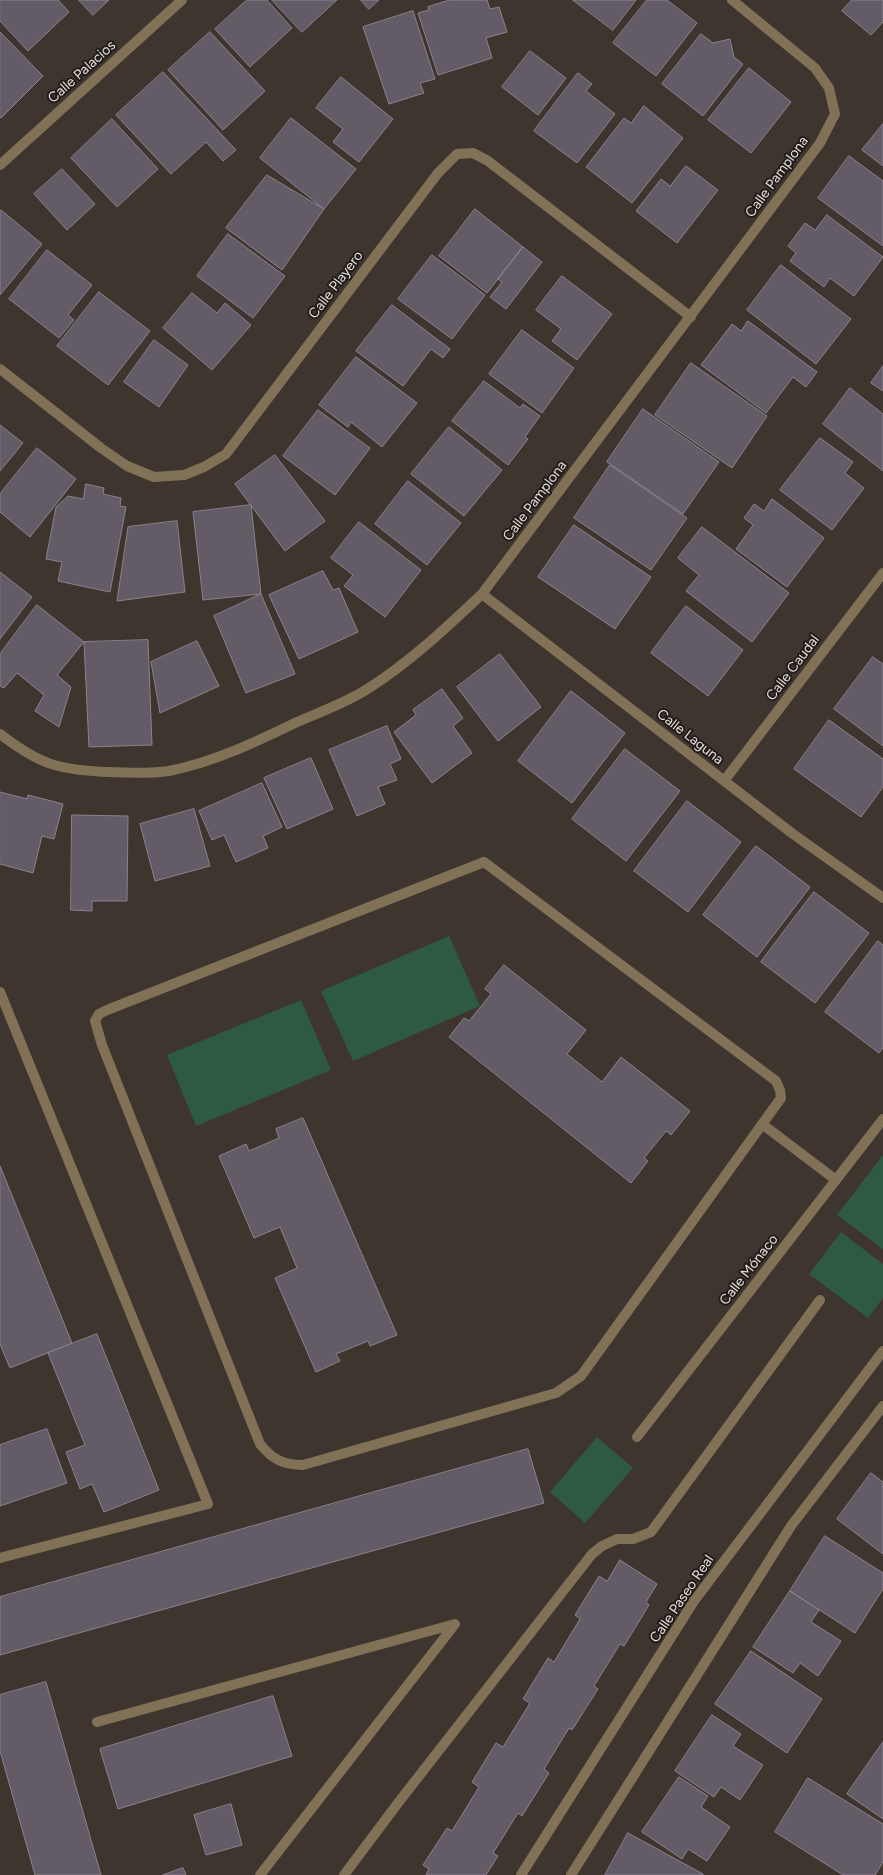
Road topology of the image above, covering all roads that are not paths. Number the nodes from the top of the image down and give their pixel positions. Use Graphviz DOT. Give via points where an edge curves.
graph roads {
  1 [pos="182,0"];
  2 [pos="732,0"];
  3 [pos="0,165"];
  4 [pos="691,317"];
  5 [pos="0,369"];
  6 [pos="883,573"];
  7 [pos="482,594"];
  8 [pos="0,734"];
  9 [pos="724,781"];
  10 [pos="883,898"];
  11 [pos="0,992"];
  12 [pos="883,1119"];
  13 [pos="762,1124"];
  14 [pos="836,1180"];
  15 [pos="820,1300"];
  16 [pos="883,1351"];
  17 [pos="883,1406"];
  18 [pos="637,1437"];
  19 [pos="0,1558"];
  20 [pos="96,1722"];
  21 [pos="260,1875"];
  22 [pos="344,1875"];
  23 [pos="521,1875"];
  24 [pos="571,1875"];
  1 -- 3 [label="street, Calle Palacios"];
  2 -- 4 [label="street, Calle Pamplona" via="815,68 829,88 835,114 820,143"];
  4 -- 5 [label="street, Calle Playero" via="488,161 473,153 457,154 438,173 226,454 204,467 184,475 154,476 128,466"];
  4 -- 7 [label="street, Calle Pamplona"];
  6 -- 9 [label="street, Calle Caudal"];
  7 -- 8 [label="street, Calle Pamplona" via="405,664 367,690 197,764 167,771 136,773 80,771 36,759"];
  7 -- 9 [label="street, Calle Laguna"];
  9 -- 10 [label="street, Calle Laguna"];
  11 -- 19 [label="street" via="208,1504"];
  12 -- 14 [label="street, Calle Mónaco"];
  13 -- 13 [label="street" via="781,1098 776,1081 484,862 107,1010 95,1021 260,1444 268,1455 291,1465 303,1465 556,1393 569,1386 582,1376"];
  13 -- 14 [label="street"];
  14 -- 18 [label="street, Calle Mónaco"];
  15 -- 22 [label="street" via="651,1532 618,1539 592,1554"];
  16 -- 23 [label="street, Calle Paseo Real" via="694,1601"];
  17 -- 24 [label="street" via="791,1526"];
  20 -- 21 [label="street" via="455,1624"];
}
